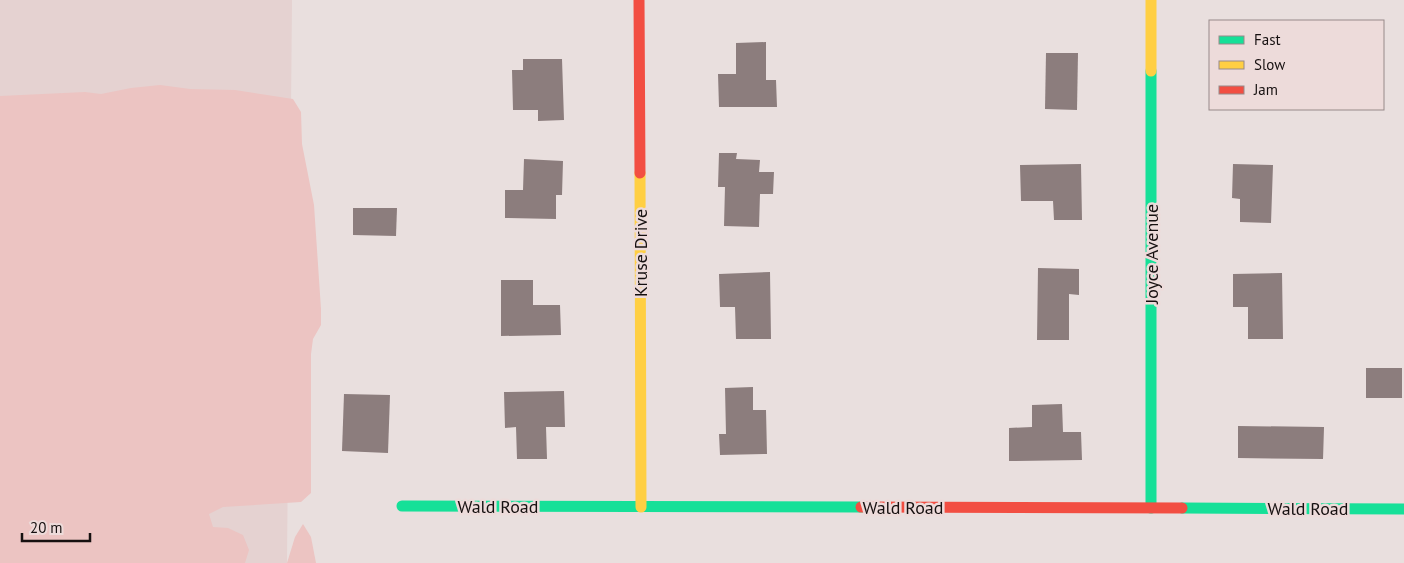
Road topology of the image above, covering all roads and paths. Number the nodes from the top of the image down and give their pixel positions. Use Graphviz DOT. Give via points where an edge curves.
graph roads {
  1 [pos="639,0"];
  2 [pos="1151,0"];
  3 [pos="402,506"];
  4 [pos="641,507"];
  5 [pos="1151,508"];
  6 [pos="1404,508"];
  1 -- 4 [label="street, Kruse Drive"];
  2 -- 5 [label="street, Joyce Avenue"];
  3 -- 4 [label="street, Wald Road"];
  4 -- 5 [label="street, Wald Road"];
  5 -- 6 [label="street, Wald Road"];
}
